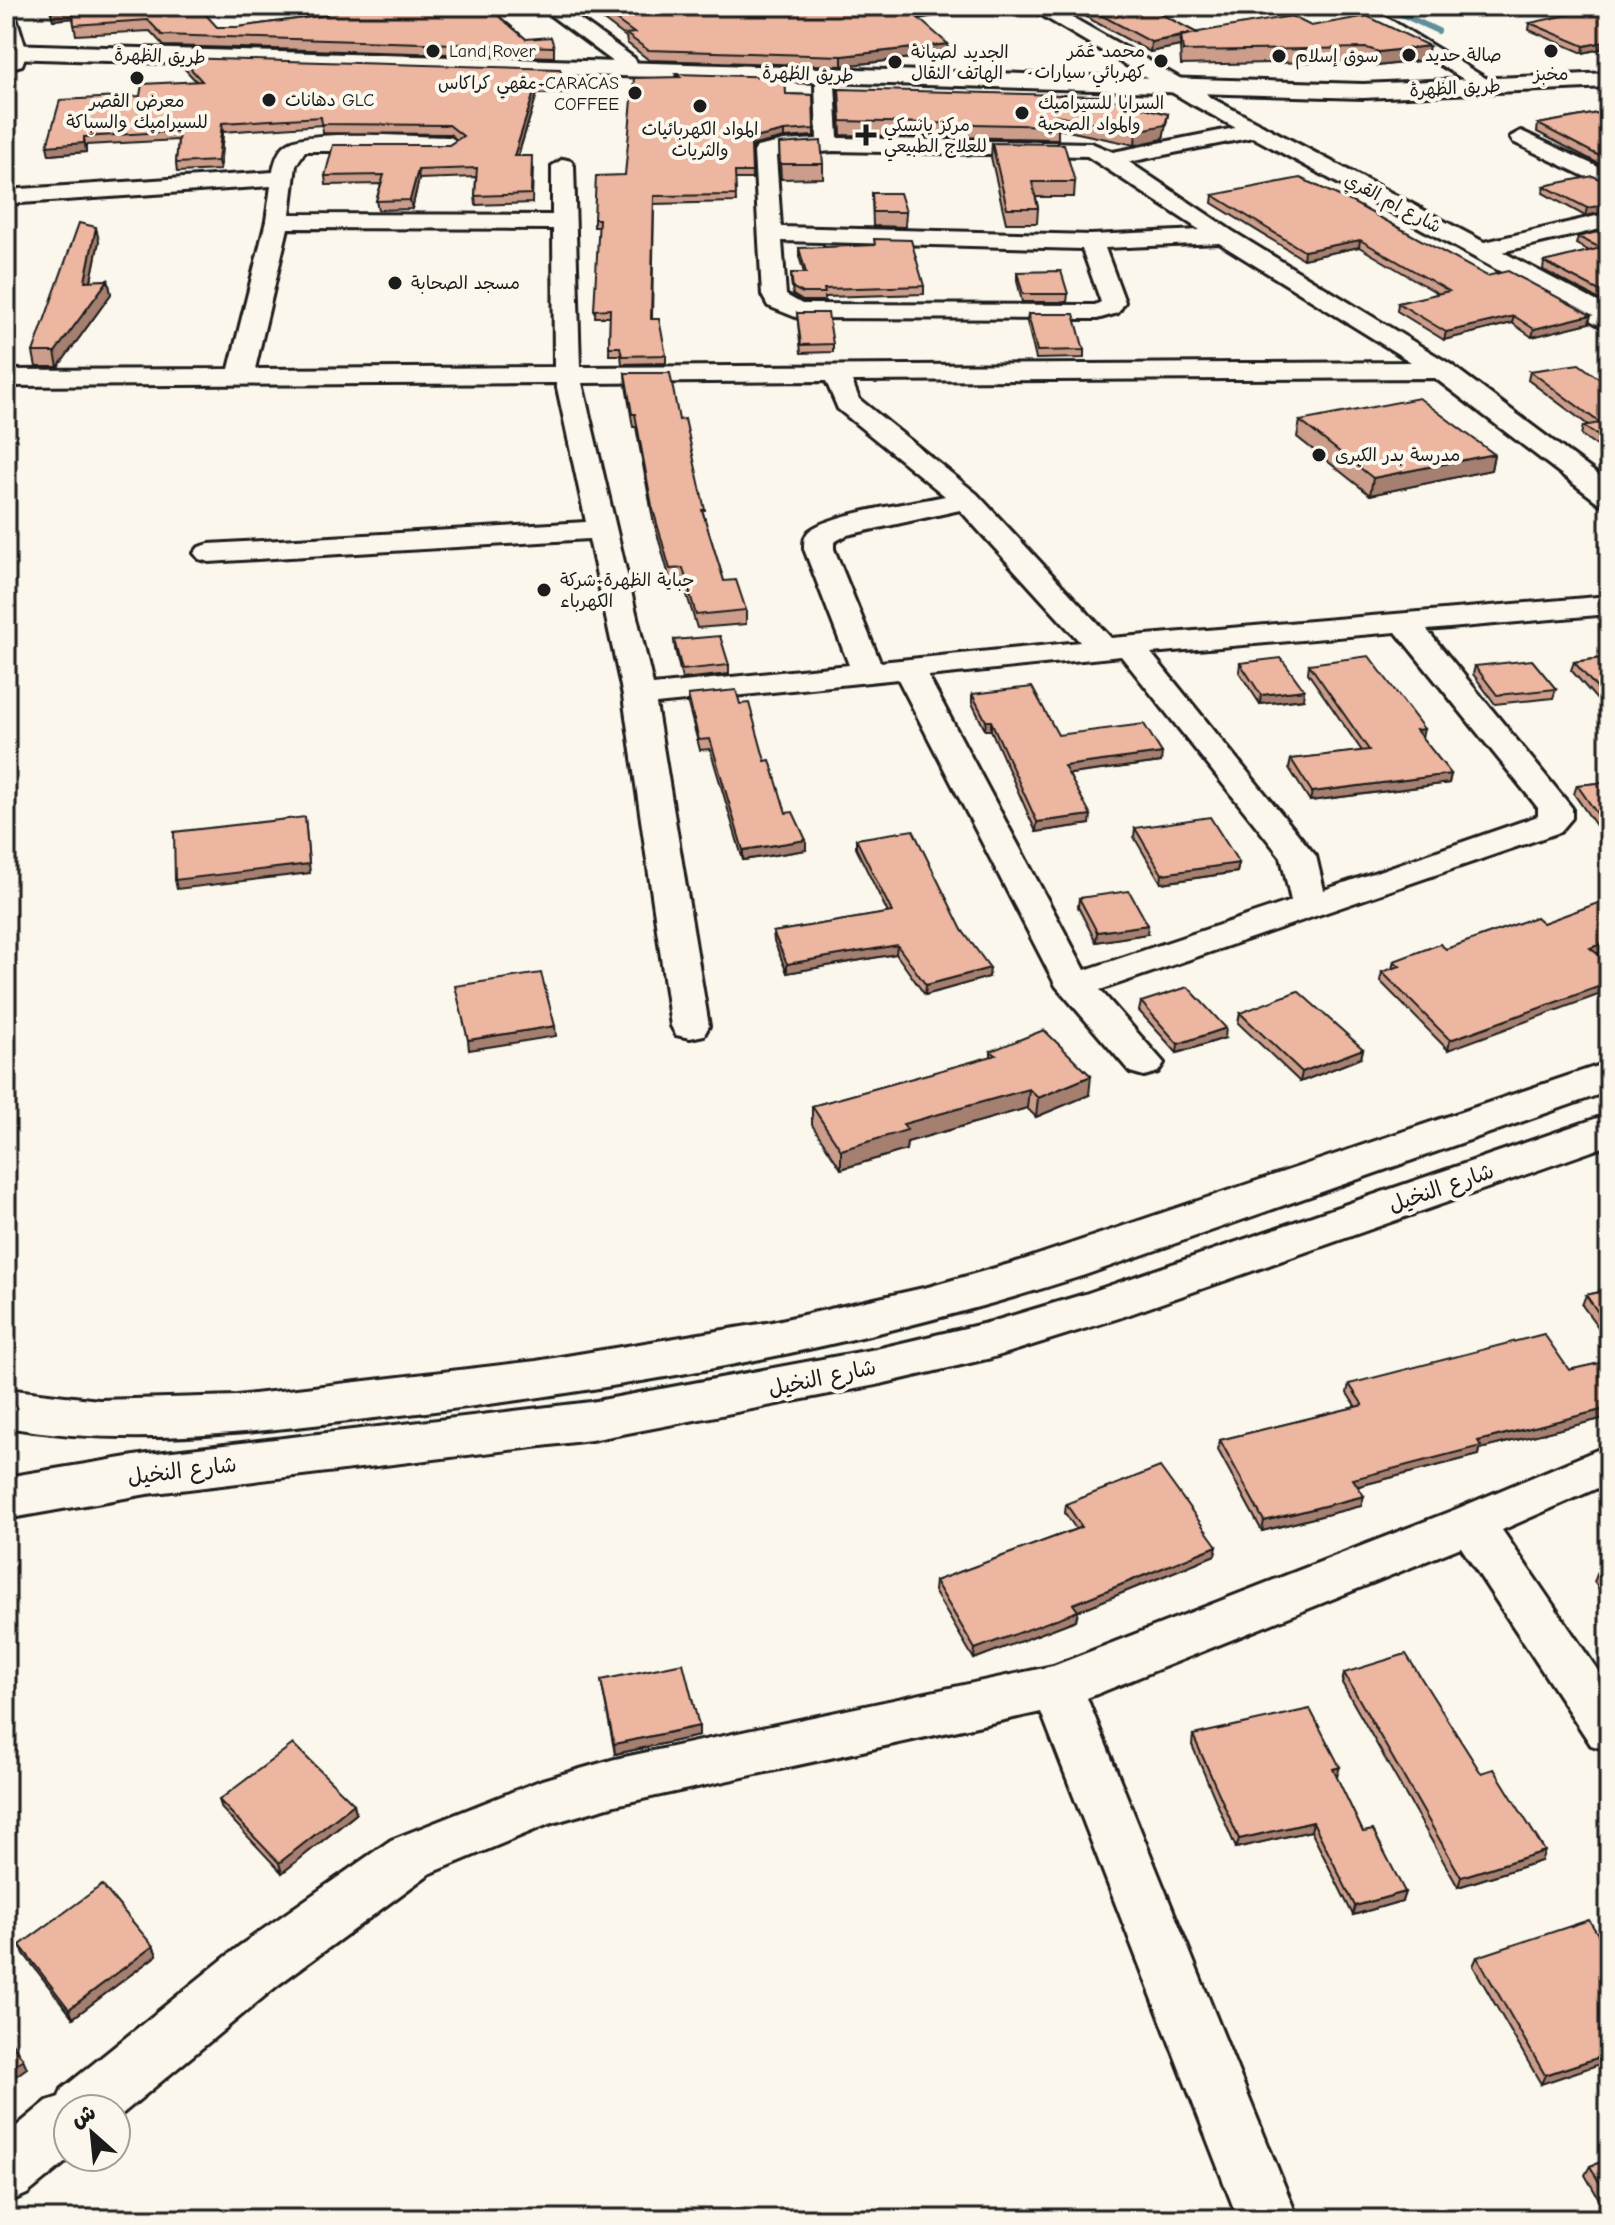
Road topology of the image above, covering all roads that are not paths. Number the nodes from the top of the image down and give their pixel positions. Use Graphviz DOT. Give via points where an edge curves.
graph roads {
  1 [pos="548,6"];
  2 [pos="1037,6"];
  3 [pos="1354,6"];
  4 [pos="6,17"];
  5 [pos="11,56"];
  6 [pos="632,70"];
  7 [pos="1609,80"];
  8 [pos="825,85"];
  9 [pos="1490,87"];
  10 [pos="1188,92"];
  11 [pos="1609,96"];
  12 [pos="1280,100"];
  13 [pos="1249,127"];
  14 [pos="1521,137"];
  15 [pos="450,144"];
  16 [pos="828,146"];
  17 [pos="1110,159"];
  18 [pos="563,166"];
  19 [pos="284,178"];
  20 [pos="1609,181"];
  21 [pos="6,197"];
  22 [pos="1609,220"];
  23 [pos="278,221"];
  24 [pos="564,222"];
  25 [pos="769,234"];
  26 [pos="1224,236"];
  27 [pos="1091,242"];
  28 [pos="1480,250"];
  29 [pos="1609,319"];
  30 [pos="1441,370"];
  31 [pos="836,373"];
  32 [pos="567,375"];
  33 [pos="240,377"];
  34 [pos="6,378"];
  35 [pos="1609,497"];
  36 [pos="967,500"];
  37 [pos="602,530"];
  38 [pos="209,553"];
  39 [pos="1609,605"];
  40 [pos="1404,622"];
  41 [pos="1116,648"];
  42 [pos="908,668"];
  43 [pos="868,672"];
  44 [pos="639,696"];
  45 [pos="1310,907"];
  46 [pos="1075,986"];
  47 [pos="690,1026"];
  48 [pos="1144,1063"];
  49 [pos="1609,1076"];
  50 [pos="1609,1129"];
  51 [pos="6,1408"];
  52 [pos="1609,1463"];
  53 [pos="6,1498"];
  54 [pos="1471,1523"];
  55 [pos="1057,1687"];
  56 [pos="1609,1729"];
  57 [pos="103,2093"];
  58 [pos="52,2135"];
  59 [pos="6,2173"];
  60 [pos="1268,2219"];
  1 -- 6 [label="street"];
  2 -- 10 [label="main road, شارع ام القري"];
  3 -- 9 [label="street"];
  4 -- 5 [label="street"];
  5 -- 6 [label="main road, طريق الظهرة"];
  5 -- 8 [label="main road, طريق الظهرة"];
  6 -- 10 [label="main road, طريق الظهرة"];
  7 -- 9 [label="main road, طريق الظهرة"];
  8 -- 10 [label="main road, طريق الظهرة"];
  8 -- 16 [label="street"];
  9 -- 10 [label="main road, طريق الظهرة"];
  10 -- 12 [label="main road, طريق الظهرة"];
  10 -- 13 [label="main road, شارع ام القري"];
  11 -- 12 [label="main road, طريق الظهرة" via="1441,103"];
  12 -- 13 [label="main road" via="1253,110"];
  13 -- 17 [label="street"];
  13 -- 28 [label="main road, شارع ام القري"];
  14 -- 20 [label="street"];
  15 -- 19 [label="street" via="298,146 290,152"];
  16 -- 17 [label="street" via="1091,150"];
  16 -- 25 [label="street" via="765,152"];
  17 -- 26 [label="street"];
  18 -- 24 [label="street"];
  19 -- 21 [label="street"];
  19 -- 23 [label="street"];
  22 -- 28 [label="street"];
  23 -- 24 [label="street"];
  23 -- 33 [label="street"];
  24 -- 32 [label="street"];
  25 -- 27 [label="street"];
  25 -- 27 [label="street" via="777,301 798,311 1097,312 1113,302"];
  26 -- 27 [label="street"];
  26 -- 30 [label="street"];
  28 -- 29 [label="main road, شارع ام القري"];
  30 -- 31 [label="street"];
  30 -- 35 [label="street"];
  31 -- 32 [label="street"];
  31 -- 36 [label="street" via="847,403 858,414"];
  32 -- 33 [label="street"];
  32 -- 37 [label="street"];
  33 -- 34 [label="street"];
  36 -- 41 [label="street"];
  36 -- 43 [label="street" via="838,528 819,538"];
  37 -- 38 [label="street"];
  37 -- 44 [label="street"];
  39 -- 40 [label="street"];
  40 -- 41 [label="street"];
  40 -- 45 [label="street" via="1543,792 1555,808 1555,818 1548,825"];
  41 -- 42 [label="street"];
  41 -- 45 [label="street" via="1298,856"];
  42 -- 43 [label="street"];
  42 -- 46 [label="street"];
  43 -- 44 [label="street"];
  44 -- 47 [label="street"];
  45 -- 46 [label="street"];
  46 -- 48 [label="street"];
  49 -- 51 [label="main road" via="1005,1283 715,1352 482,1388 181,1421 113,1423"];
  50 -- 53 [label="main road, شارع النخيل" via="991,1340 591,1421 133,1476"];
  52 -- 54 [label="street"];
  54 -- 55 [label="street"];
  54 -- 56 [label="street"];
  55 -- 57 [label="street" via="615,1782 542,1803 410,1857 258,1966"];
  55 -- 60 [label="street"];
  58 -- 59 [label="street"];
}
